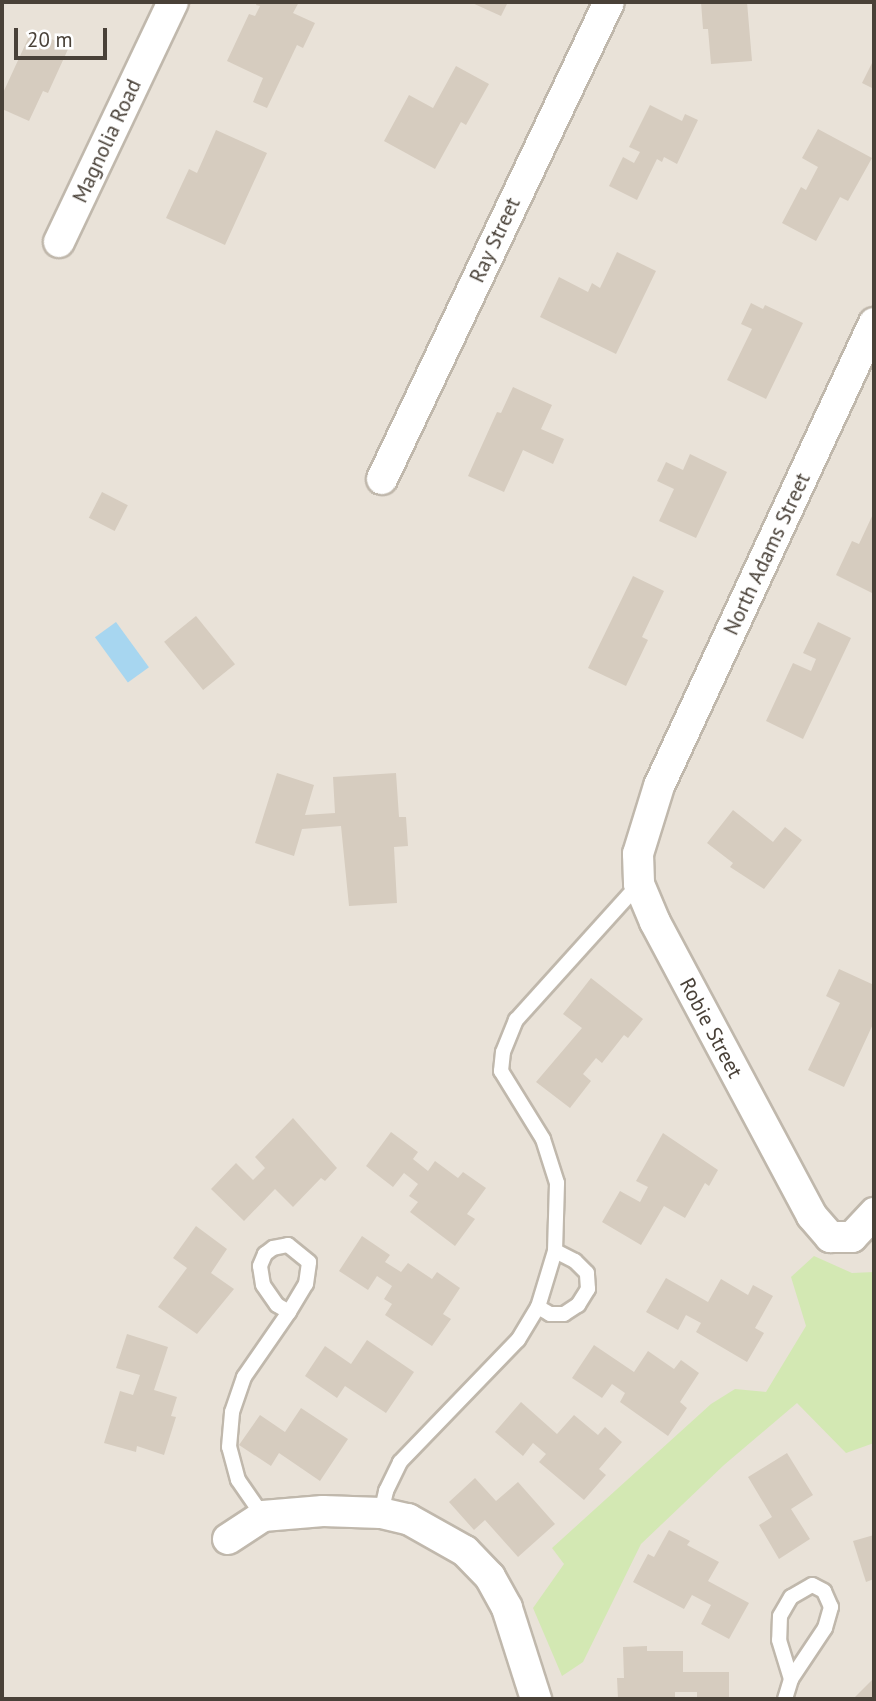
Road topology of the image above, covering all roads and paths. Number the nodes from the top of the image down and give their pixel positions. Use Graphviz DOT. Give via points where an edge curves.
graph roads {
  1 [pos="173,2"];
  2 [pos="609,2"];
  3 [pos="59,242"];
  4 [pos="874,323"];
  5 [pos="382,479"];
  6 [pos="659,786"];
  7 [pos="639,884"];
  8 [pos="874,1213"];
  9 [pos="555,1251"];
  10 [pos="538,1307"];
  11 [pos="289,1312"];
  12 [pos="381,1513"];
  13 [pos="263,1516"];
  14 [pos="228,1539"];
  15 [pos="791,1679"];
  16 [pos="536,1699"];
  17 [pos="785,1699"];
  1 -- 3 [label="street, Magnolia Road"];
  2 -- 5 [label="street, Ray Street"];
  4 -- 6 [label="street, North Adams Street"];
  6 -- 7 [label="street, Robie Street" via="638,854"];
  7 -- 8 [label="street, Robie Street" via="812,1216 830,1237 852,1237"];
  7 -- 9 [label="lane" via="516,1020 503,1052 501,1071 543,1139 557,1183"];
  9 -- 10 [label="lane"];
  9 -- 10 [label="lane" via="587,1273 588,1289 578,1305 564,1314 550,1314"];
  10 -- 12 [label="lane" via="518,1340 400,1462"];
  11 -- 11 [label="lane" via="306,1284 309,1262 288,1245 273,1248 260,1266 263,1285"];
  11 -- 13 [label="lane" via="244,1377 232,1412 229,1447 238,1480"];
  12 -- 13 [label="street"];
  12 -- 16 [label="street" via="408,1519 465,1551 489,1577 506,1608"];
  13 -- 14 [label="street"];
  15 -- 15 [label="lane" via="825,1628 831,1607 824,1591 812,1584 791,1597 780,1615 779,1640"];
  15 -- 17 [label="lane"];
}
